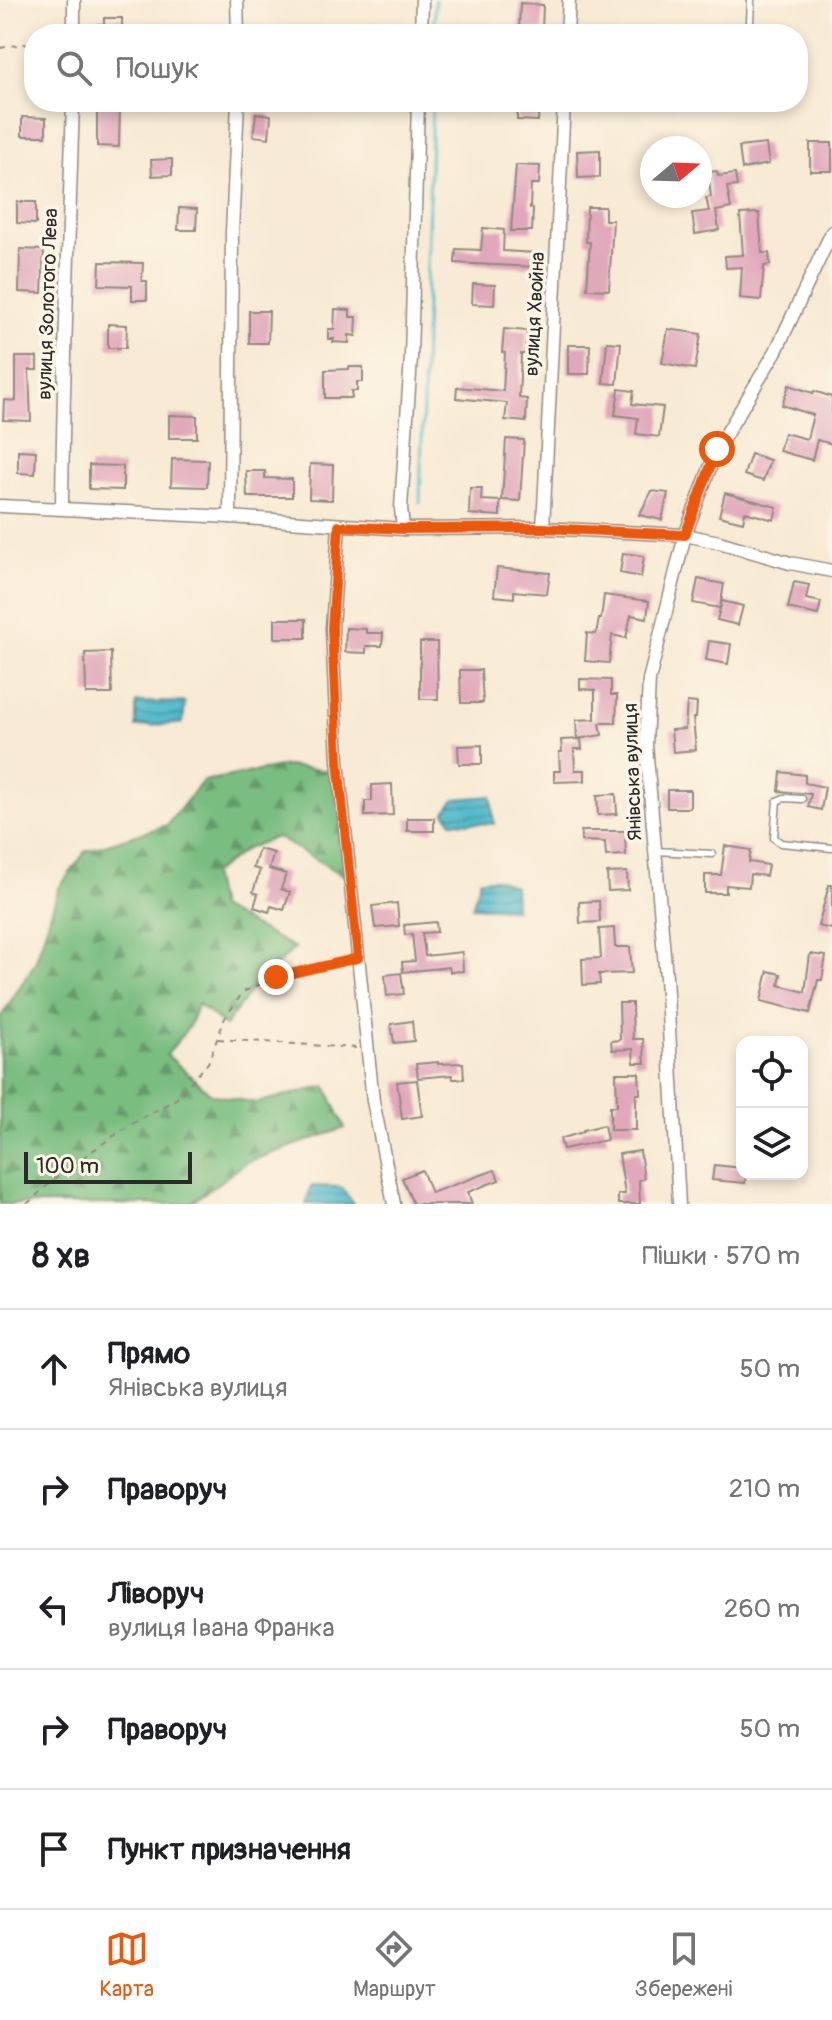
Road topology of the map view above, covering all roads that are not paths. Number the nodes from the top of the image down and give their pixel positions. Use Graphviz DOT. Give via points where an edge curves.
graph roads {
  1 [pos="74,0"];
  2 [pos="237,0"];
  3 [pos="422,0"];
  4 [pos="569,0"];
  5 [pos="751,0"];
  6 [pos="750,22"];
  7 [pos="74,24"];
  8 [pos="238,24"];
  9 [pos="421,24"];
  10 [pos="568,24"];
  11 [pos="73,112"];
  12 [pos="238,112"];
  13 [pos="418,112"];
  14 [pos="564,112"];
  15 [pos="832,232"];
  16 [pos="0,506"];
  17 [pos="62,508"];
  18 [pos="230,517"];
  19 [pos="339,526"];
  20 [pos="543,528"];
  21 [pos="403,529"];
  22 [pos="685,535"];
  23 [pos="832,571"];
  24 [pos="802,799"];
  25 [pos="832,848"];
  26 [pos="655,851"];
  27 [pos="712,854"];
  28 [pos="394,1204"];
  29 [pos="679,1204"];
  1 -- 7 [label="street"];
  2 -- 8 [label="street"];
  3 -- 9 [label="street"];
  4 -- 10 [label="street"];
  5 -- 6 [label="lane"];
  11 -- 17 [label="street, вулиця Золотого Лева"];
  12 -- 18 [label="street"];
  13 -- 21 [label="street"];
  14 -- 20 [label="street, вулиця Хвойна"];
  15 -- 22 [label="street, Янівська вулиця" via="776,351 717,449"];
  16 -- 17 [label="street"];
  17 -- 18 [label="street"];
  18 -- 19 [label="street"];
  19 -- 21 [label="street"];
  19 -- 28 [label="street" via="332,628 338,761 373,1101"];
  20 -- 21 [label="street"];
  20 -- 22 [label="street"];
  22 -- 23 [label="street"];
  22 -- 26 [label="street, Янівська вулиця" via="649,680 646,745"];
  24 -- 25 [label="lane" via="777,801 774,838"];
  26 -- 27 [label="lane"];
  26 -- 29 [label="street, Янівська вулиця"];
}
